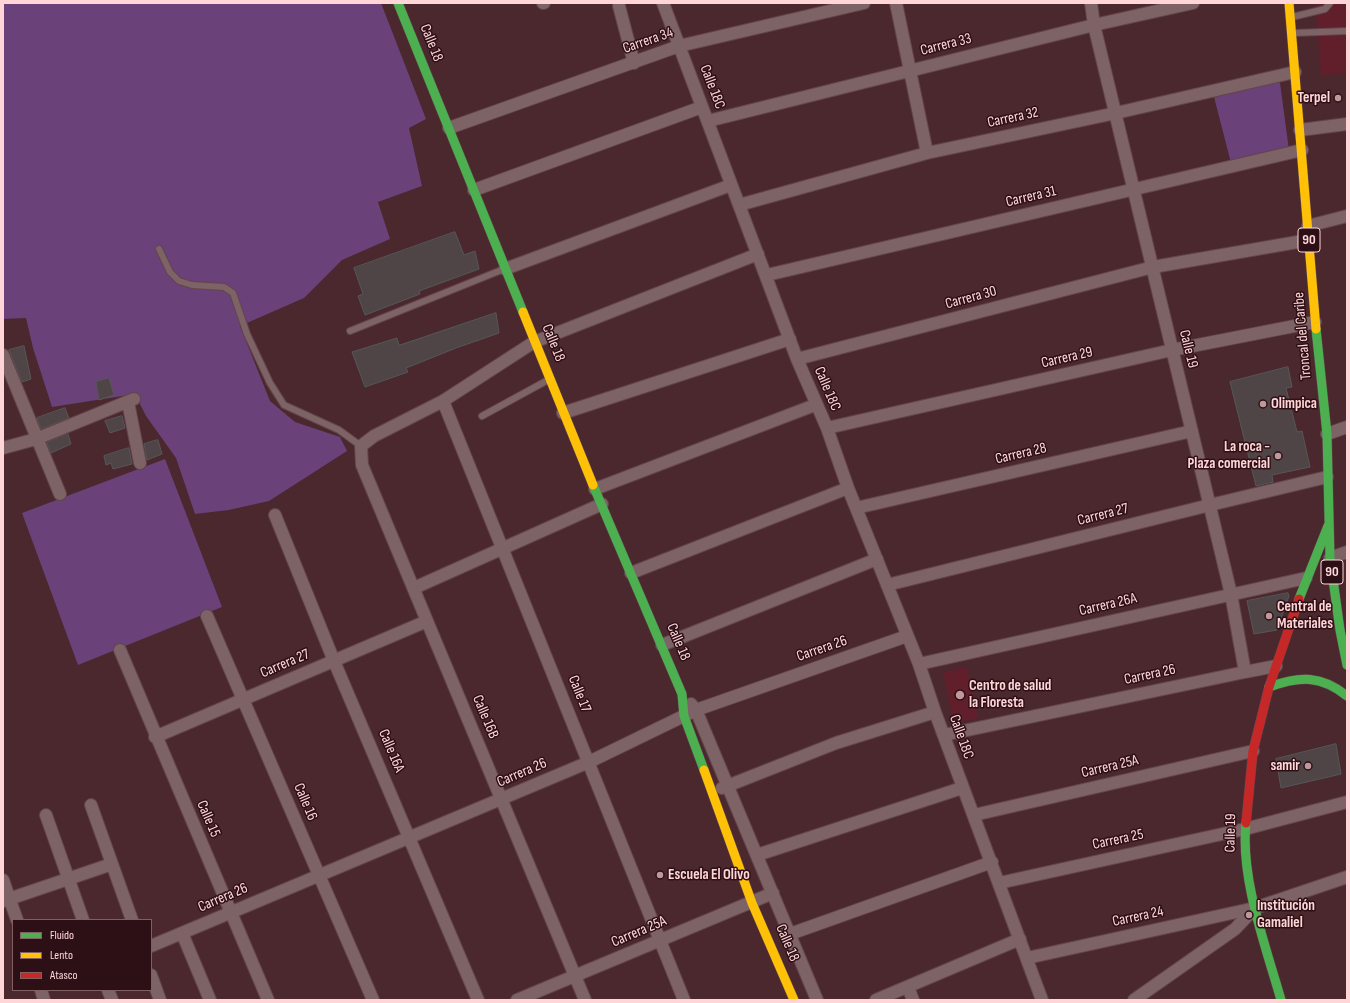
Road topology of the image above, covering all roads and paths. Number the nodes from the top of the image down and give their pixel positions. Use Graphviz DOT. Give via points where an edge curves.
graph roads {
  1 [pos="398,3"];
  2 [pos="663,3"];
  3 [pos="864,3"];
  4 [pos="896,3"];
  5 [pos="1091,3"];
  6 [pos="1193,3"];
  7 [pos="1289,3"];
  8 [pos="1330,3"];
  9 [pos="619,6"];
  10 [pos="1291,18"];
  11 [pos="1094,25"];
  12 [pos="1347,31"];
  13 [pos="1292,34"];
  14 [pos="679,46"];
  15 [pos="634,62"];
  16 [pos="911,70"];
  17 [pos="1295,72"];
  18 [pos="702,107"];
  19 [pos="1116,113"];
  20 [pos="708,121"];
  21 [pos="1347,124"];
  22 [pos="449,128"];
  23 [pos="1300,130"];
  24 [pos="1302,150"];
  25 [pos="927,153"];
  26 [pos="732,185"];
  27 [pos="474,190"];
  28 [pos="1135,190"];
  29 [pos="739,205"];
  30 [pos="1347,216"];
  31 [pos="1308,226"];
  32 [pos="1309,240"];
  33 [pos="159,249"];
  34 [pos="758,254"];
  35 [pos="1153,267"];
  36 [pos="505,269"];
  37 [pos="766,275"];
  38 [pos="1315,322"];
  39 [pos="350,331"];
  40 [pos="790,339"];
  41 [pos="534,342"];
  42 [pos="1172,350"];
  43 [pos="3,356"];
  44 [pos="797,359"];
  45 [pos="550,379"];
  46 [pos="443,401"];
  47 [pos="815,405"];
  48 [pos="563,412"];
  49 [pos="482,416"];
  50 [pos="1347,427"];
  51 [pos="826,428"];
  52 [pos="1192,431"];
  53 [pos="1327,434"];
  54 [pos="36,439"];
  55 [pos="361,446"];
  56 [pos="3,448"];
  57 [pos="140,463"];
  58 [pos="1327,478"];
  59 [pos="848,488"];
  60 [pos="595,489"];
  61 [pos="60,494"];
  62 [pos="602,504"];
  63 [pos="1210,505"];
  64 [pos="856,508"];
  65 [pos="275,515"];
  66 [pos="1328,526"];
  67 [pos="503,549"];
  68 [pos="1347,552"];
  69 [pos="1330,558"];
  70 [pos="876,559"];
  71 [pos="631,573"];
  72 [pos="1306,578"];
  73 [pos="887,585"];
  74 [pos="414,588"];
  75 [pos="1232,594"];
  76 [pos="207,616"];
  77 [pos="427,621"];
  78 [pos="1343,630"];
  79 [pos="907,636"];
  80 [pos="662,645"];
  81 [pos="120,650"];
  82 [pos="334,661"];
  83 [pos="919,664"];
  84 [pos="1347,664"];
  85 [pos="1276,666"];
  86 [pos="1245,672"];
  87 [pos="1269,687"];
  88 [pos="682,694"];
  89 [pos="1347,696"];
  90 [pos="243,700"];
  91 [pos="696,710"];
  92 [pos="935,712"];
  93 [pos="684,716"];
  94 [pos="944,735"];
  95 [pos="155,737"];
  96 [pos="1253,751"];
  97 [pos="589,762"];
  98 [pos="728,786"];
  99 [pos="962,788"];
  100 [pos="711,792"];
  101 [pos="501,799"];
  102 [pos="1347,802"];
  103 [pos="90,805"];
  104 [pos="46,815"];
  105 [pos="974,815"];
  106 [pos="1245,828"];
  107 [pos="410,837"];
  108 [pos="757,855"];
  109 [pos="992,862"];
  110 [pos="112,864"];
  111 [pos="320,875"];
  112 [pos="1347,876"];
  113 [pos="69,879"];
  114 [pos="3,880"];
  115 [pos="999,883"];
  116 [pos="773,893"];
  117 [pos="6,900"];
  118 [pos="752,903"];
  119 [pos="1255,908"];
  120 [pos="231,913"];
  121 [pos="16,919"];
  122 [pos="83,919"];
  123 [pos="132,919"];
  124 [pos="182,933"];
  125 [pos="790,934"];
  126 [pos="1020,939"];
  127 [pos="660,941"];
  128 [pos="152,946"];
  129 [pos="1027,958"];
  130 [pos="575,976"];
  131 [pos="152,978"];
  132 [pos="908,987"];
  133 [pos="160,1000"];
  134 [pos="210,1000"];
  135 [pos="268,1000"];
  136 [pos="373,1000"];
  137 [pos="478,1000"];
  138 [pos="517,1000"];
  139 [pos="585,1000"];
  140 [pos="684,1000"];
  141 [pos="794,1000"];
  142 [pos="817,1000"];
  143 [pos="876,1000"];
  144 [pos="913,1000"];
  145 [pos="1042,1000"];
  146 [pos="1134,1000"];
  147 [pos="1281,1000"];
  1 -- 22 [label="street, Calle 18"];
  2 -- 14 [label="street, Calle 18C"];
  3 -- 14 [label="street, Carrera 34"];
  4 -- 16 [label="street"];
  5 -- 11 [label="street, Calle 19"];
  6 -- 11 [label="street, Carrera 33"];
  7 -- 10 [label="street, Troncal del Caribe / 90"];
  8 -- 10 [label="lane" via="1325,9"];
  9 -- 15 [label="street"];
  10 -- 13 [label="street, Troncal del Caribe / 90"];
  11 -- 16 [label="street, Carrera 33"];
  11 -- 19 [label="street, Calle 19"];
  12 -- 13 [label="lane"];
  13 -- 17 [label="street, Troncal del Caribe / 90"];
  14 -- 15 [label="street, Carrera 34"];
  14 -- 18 [label="street, Calle 18C"];
  15 -- 22 [label="street, Carrera 34"];
  16 -- 20 [label="street, Carrera 33"];
  16 -- 25 [label="street"];
  17 -- 19 [label="street, Carrera 32"];
  17 -- 23 [label="street, Troncal del Caribe / 90"];
  18 -- 20 [label="street, Calle 18C"];
  18 -- 27 [label="street"];
  19 -- 25 [label="street, Carrera 32"];
  19 -- 28 [label="street, Calle 19"];
  20 -- 26 [label="street, Calle 18C"];
  21 -- 23 [label="street"];
  22 -- 27 [label="street, Calle 18"];
  23 -- 24 [label="street, Troncal del Caribe / 90"];
  24 -- 28 [label="street, Carrera 31"];
  24 -- 31 [label="street, Troncal del Caribe / 90"];
  25 -- 29 [label="street, Carrera 32"];
  26 -- 29 [label="street, Calle 18C"];
  26 -- 36 [label="street"];
  27 -- 36 [label="street, Calle 18"];
  28 -- 35 [label="street, Calle 19"];
  28 -- 37 [label="street, Carrera 31"];
  29 -- 34 [label="street, Calle 18C"];
  30 -- 31 [label="street"];
  31 -- 32 [label="street, Troncal del Caribe / 90"];
  32 -- 35 [label="street, Carrera 30"];
  32 -- 38 [label="street, Troncal del Caribe / 90"];
  33 -- 55 [label="lane" via="170,272 179,281 192,285 224,286 234,293 247,334 270,383 284,405 339,430"];
  34 -- 37 [label="street, Calle 18C"];
  34 -- 41 [label="street"];
  35 -- 42 [label="street, Calle 19"];
  35 -- 44 [label="street, Carrera 30"];
  36 -- 39 [label="lane"];
  36 -- 41 [label="street, Calle 18"];
  37 -- 40 [label="street, Calle 18C"];
  38 -- 42 [label="street, Carrera 29"];
  38 -- 53 [label="street, Troncal del Caribe / 90"];
  40 -- 44 [label="street, Calle 18C"];
  40 -- 48 [label="street"];
  41 -- 45 [label="street, Calle 18"];
  41 -- 46 [label="street"];
  42 -- 51 [label="street, Carrera 29"];
  42 -- 52 [label="street, Calle 19"];
  43 -- 54 [label="street"];
  44 -- 47 [label="street, Calle 18C"];
  45 -- 48 [label="street, Calle 18"];
  45 -- 49 [label="lane"];
  46 -- 55 [label="street" via="374,436"];
  46 -- 67 [label="street, Calle 17"];
  47 -- 51 [label="street, Calle 18C"];
  47 -- 60 [label="street"];
  48 -- 60 [label="street, Calle 18"];
  50 -- 53 [label="street"];
  51 -- 59 [label="street, Calle 18C"];
  52 -- 63 [label="street, Calle 19"];
  52 -- 64 [label="street, Carrera 28"];
  53 -- 58 [label="street, Troncal del Caribe / 90"];
  54 -- 56 [label="street"];
  54 -- 57 [label="street" via="131,400"];
  54 -- 61 [label="street"];
  55 -- 74 [label="street, Calle 16B" via="362,465"];
  58 -- 63 [label="street, Carrera 27"];
  58 -- 66 [label="street, Troncal del Caribe / 90"];
  59 -- 64 [label="street, Calle 18C"];
  59 -- 71 [label="street"];
  60 -- 62 [label="street, Calle 18"];
  62 -- 67 [label="street"];
  62 -- 71 [label="street, Calle 18"];
  63 -- 73 [label="street, Carrera 27"];
  63 -- 75 [label="street, Calle 19"];
  64 -- 70 [label="street, Calle 18C"];
  65 -- 82 [label="street, Calle 16A"];
  66 -- 69 [label="street, Troncal del Caribe / 90"];
  66 -- 72 [label="street, Calle 19"];
  67 -- 74 [label="street"];
  67 -- 97 [label="street, Calle 17"];
  68 -- 69 [label="street"];
  69 -- 78 [label="street, Troncal del Caribe / 90"];
  70 -- 73 [label="street, Calle 18C"];
  70 -- 80 [label="street"];
  71 -- 80 [label="street, Calle 18"];
  72 -- 75 [label="street, Carrera 26A"];
  72 -- 85 [label="street, Calle 19"];
  73 -- 79 [label="street, Calle 18C"];
  74 -- 77 [label="street, Calle 16B"];
  75 -- 83 [label="street, Carrera 26A"];
  75 -- 86 [label="street, Calle 19"];
  76 -- 90 [label="street, Calle 16"];
  77 -- 82 [label="street, Carrera 27"];
  77 -- 101 [label="street, Calle 16B"];
  78 -- 84 [label="street, Troncal del Caribe / 90"];
  79 -- 83 [label="street, Calle 18C"];
  79 -- 91 [label="street, Carrera 26"];
  80 -- 88 [label="street, Calle 18"];
  81 -- 95 [label="street, Calle 15"];
  82 -- 90 [label="street, Carrera 27"];
  82 -- 107 [label="street, Calle 16A"];
  83 -- 92 [label="street, Calle 18C"];
  85 -- 86 [label="street"];
  85 -- 87 [label="street, Calle 19"];
  86 -- 94 [label="street, Carrera 26"];
  87 -- 89 [label="street" via="1287,680 1306,678 1324,682 1341,690"];
  87 -- 96 [label="street, Calle 19"];
  88 -- 91 [label="street, Calle 18"];
  88 -- 93 [label="street, Calle 18"];
  90 -- 95 [label="street, Carrera 27"];
  90 -- 111 [label="street, Calle 16"];
  91 -- 93 [label="street, Carrera 26"];
  91 -- 98 [label="street, Calle 18"];
  92 -- 94 [label="street, Calle 18C"];
  92 -- 98 [label="street" via="836,743"];
  93 -- 97 [label="street, Carrera 26"];
  93 -- 100 [label="street, Calle 18"];
  94 -- 99 [label="street, Calle 18C"];
  95 -- 120 [label="street, Calle 15"];
  96 -- 105 [label="street, Carrera 25A"];
  96 -- 106 [label="street, Calle 19"];
  97 -- 101 [label="street, Carrera 26"];
  97 -- 127 [label="street, Calle 17"];
  98 -- 100 [label="street"];
  98 -- 108 [label="street, Calle 18"];
  99 -- 105 [label="street, Calle 18C"];
  99 -- 108 [label="street"];
  100 -- 118 [label="street, Calle 18"];
  101 -- 107 [label="street, Carrera 26"];
  101 -- 130 [label="street, Calle 16B"];
  102 -- 106 [label="street, Carrera 25"];
  103 -- 110 [label="street"];
  104 -- 113 [label="street"];
  105 -- 109 [label="street, Calle 18C"];
  106 -- 115 [label="street, Carrera 25"];
  106 -- 119 [label="street, Calle 19" via="1246,859"];
  107 -- 111 [label="street, Carrera 26"];
  107 -- 137 [label="street, Calle 16A"];
  108 -- 116 [label="street, Calle 18"];
  109 -- 115 [label="street, Calle 18C"];
  109 -- 125 [label="street, Calle 18"];
  110 -- 113 [label="street"];
  110 -- 123 [label="street"];
  111 -- 120 [label="street, Carrera 26"];
  111 -- 136 [label="street, Calle 16"];
  112 -- 119 [label="street, Carrera 24"];
  113 -- 117 [label="street"];
  113 -- 122 [label="street"];
  114 -- 117 [label="street"];
  115 -- 126 [label="street, Calle 18C"];
  116 -- 118 [label="street, Carrera 25A"];
  116 -- 125 [label="street, Calle 18"];
  117 -- 121 [label="street"];
  118 -- 127 [label="street, Carrera 25A"];
  118 -- 141 [label="street, Calle 18"];
  119 -- 129 [label="street, Carrera 24"];
  119 -- 146 [label="street" via="1235,929"];
  119 -- 147 [label="street, Calle 19"];
  120 -- 124 [label="street, Carrera 26"];
  120 -- 135 [label="street, Calle 15"];
  124 -- 128 [label="street, Carrera 26"];
  124 -- 134 [label="street"];
  125 -- 142 [label="street, Calle 18"];
  126 -- 129 [label="street, Calle 18C"];
  126 -- 132 [label="street"];
  127 -- 130 [label="street, Carrera 25A"];
  127 -- 140 [label="street, Calle 17"];
  129 -- 145 [label="street, Calle 18C"];
  130 -- 138 [label="street, Carrera 25A"];
  130 -- 139 [label="street, Calle 16B"];
  131 -- 133 [label="street"];
  132 -- 143 [label="street"];
  132 -- 144 [label="street"];
}
